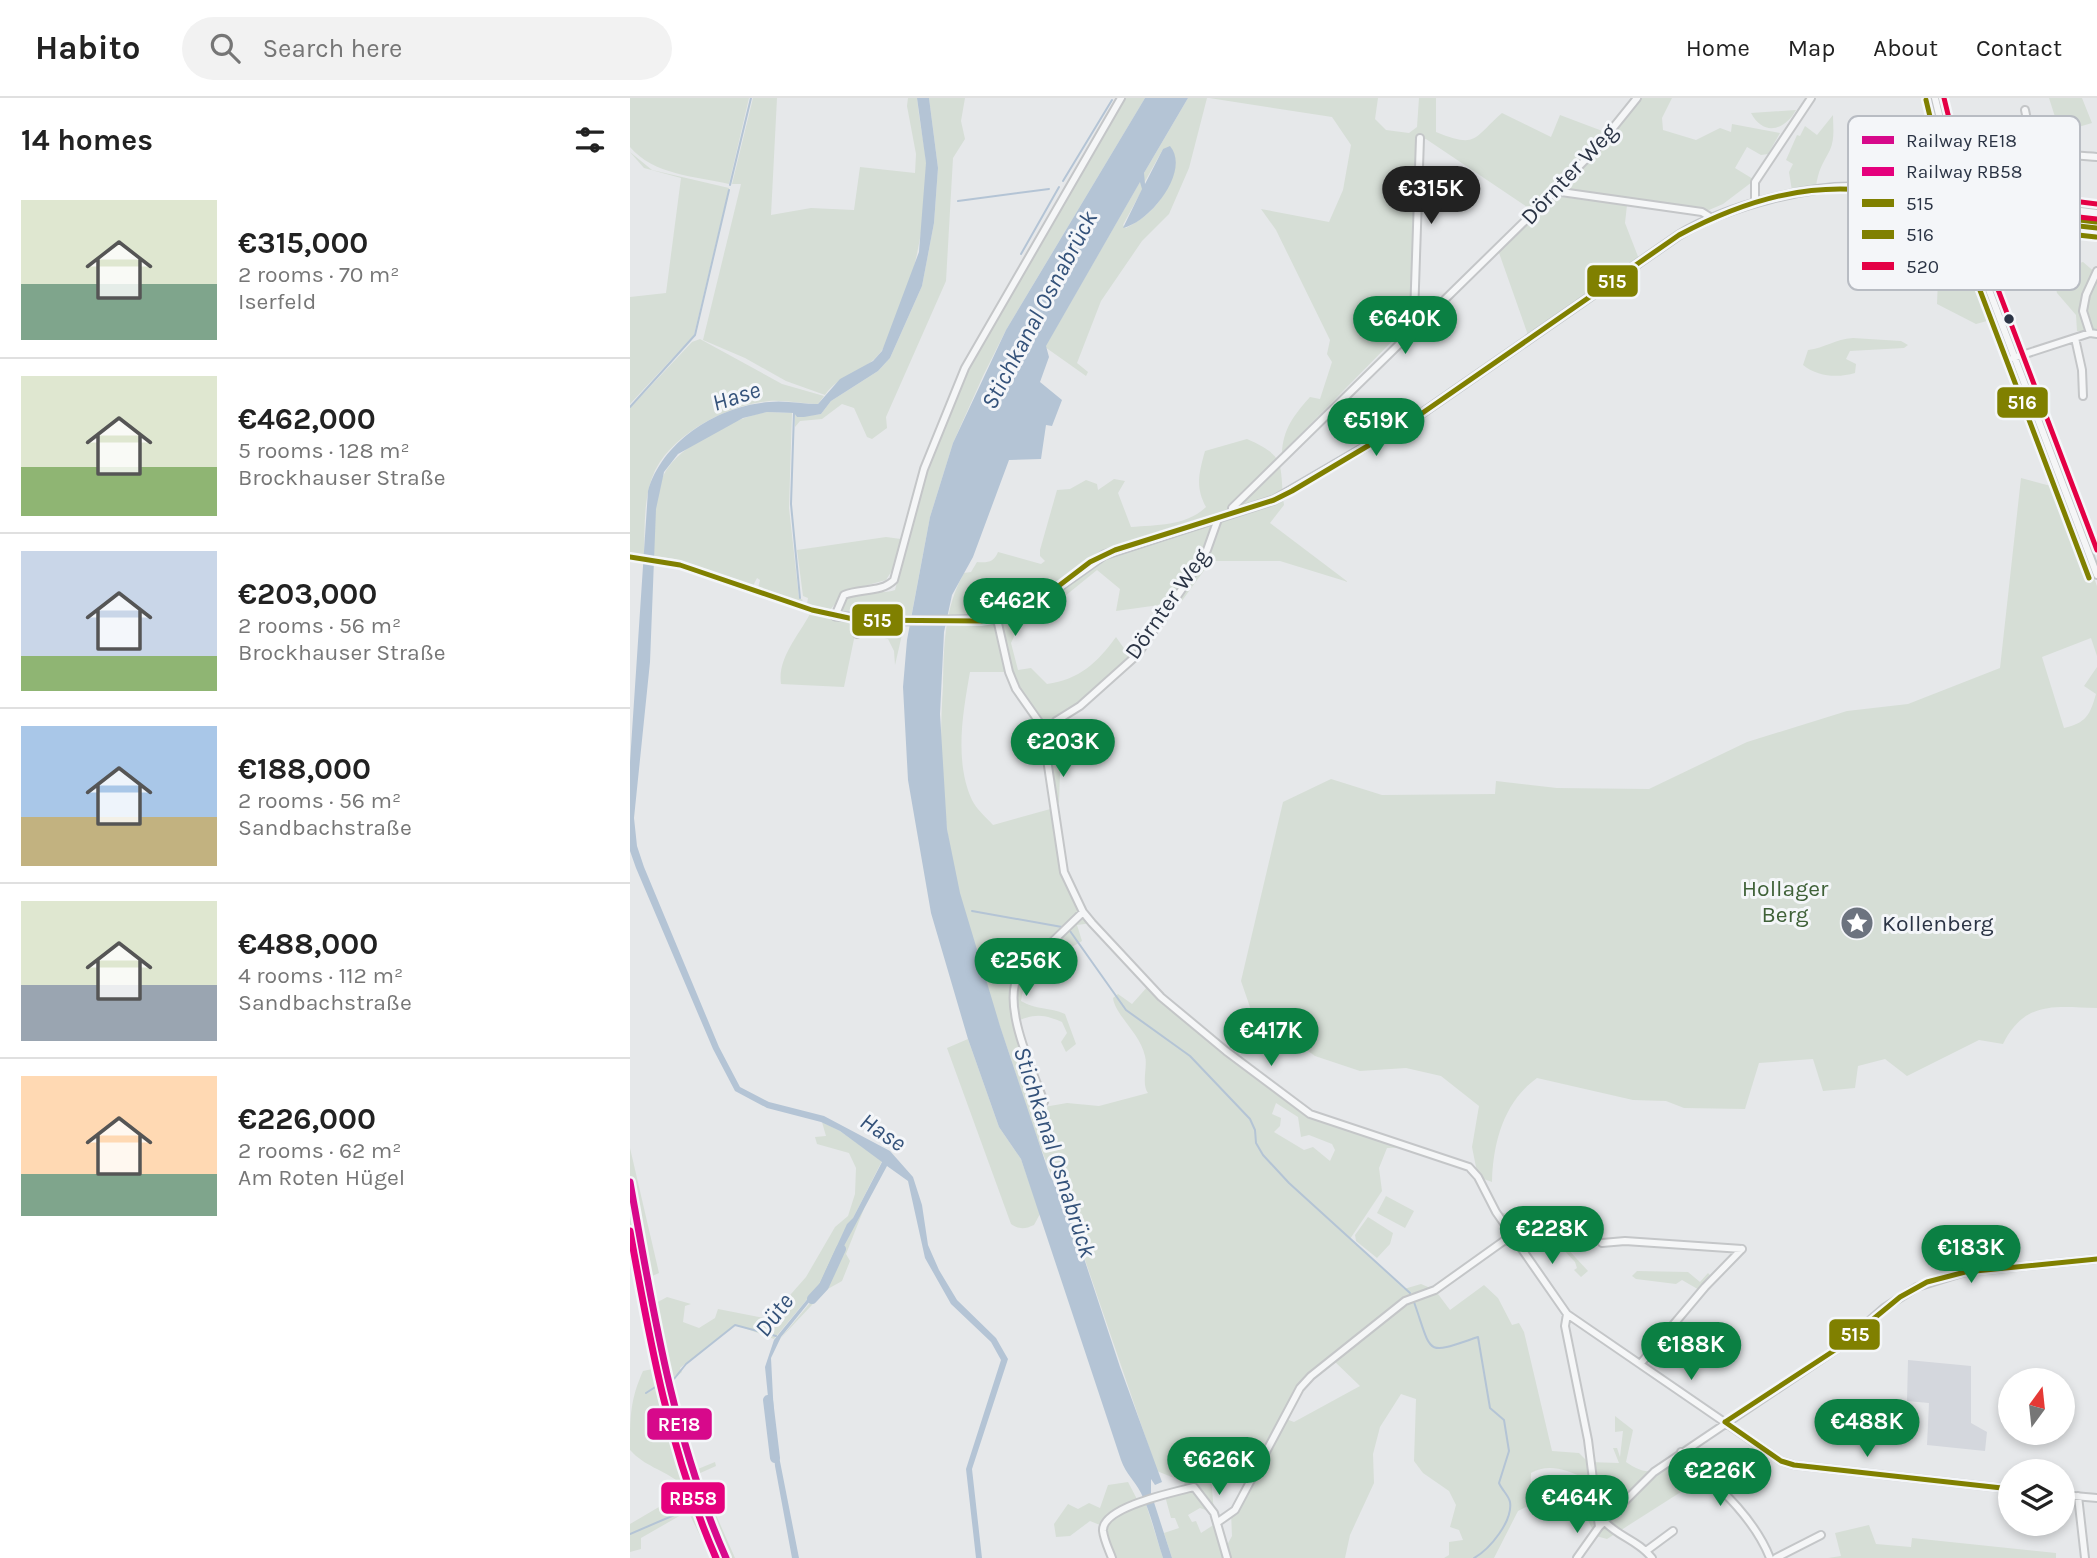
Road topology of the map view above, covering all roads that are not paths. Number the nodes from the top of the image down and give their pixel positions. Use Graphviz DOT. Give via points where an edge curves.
graph roads {
  1 [pos="1121,98"];
  2 [pos="1637,98"];
  3 [pos="1811,98"];
  4 [pos="1935,98"];
  5 [pos="2025,110"];
  6 [pos="1940,116"];
  7 [pos="2026,116"];
  8 [pos="1420,138"];
  9 [pos="1557,188"];
  10 [pos="1848,188"];
  11 [pos="1755,203"];
  12 [pos="1710,218"];
  13 [pos="2097,271"];
  14 [pos="1988,290"];
  15 [pos="1419,323"];
  16 [pos="2093,333"];
  17 [pos="2075,338"];
  18 [pos="2012,358"];
  19 [pos="2083,396"];
  20 [pos="1232,514"];
  21 [pos="1218,519"];
  22 [pos="2097,575"];
  23 [pos="835,616"];
  24 [pos="997,619"];
  25 [pos="858,620"];
  26 [pos="857,634"];
  27 [pos="1043,738"];
  28 [pos="1083,912"];
  29 [pos="1044,1102"];
  30 [pos="1512,1235"];
  31 [pos="1602,1243"];
  32 [pos="2097,1259"];
  33 [pos="1567,1314"];
  34 [pos="1641,1363"];
  35 [pos="1725,1422"];
  36 [pos="1681,1452"];
  37 [pos="1998,1488"];
  38 [pos="2075,1496"];
  39 [pos="2078,1496"];
  40 [pos="2097,1498"];
  41 [pos="1221,1519"];
  42 [pos="1602,1524"];
  43 [pos="1673,1531"];
  44 [pos="1821,1535"];
  45 [pos="1646,1550"];
  46 [pos="1112,1558"];
  47 [pos="1227,1558"];
  48 [pos="1577,1558"];
  49 [pos="1652,1558"];
  50 [pos="1770,1558"];
  51 [pos="1776,1558"];
  52 [pos="2085,1558"];
  1 -- 23 [label="street" via="965,368 924,469 894,580 885,587 844,595"];
  2 -- 9 [label="street, Dörnter Weg"];
  3 -- 11 [label="street" via="1755,182"];
  4 -- 6 [label="street"];
  5 -- 7 [label="street"];
  8 -- 15 [label="street" via="1414,316"];
  9 -- 12 [label="street" via="1702,212"];
  9 -- 15 [label="street, Dörnter Weg"];
  10 -- 11 [label="main road"];
  11 -- 12 [label="main road"];
  12 -- 20 [label="main road" via="1408,422 1283,496"];
  13 -- 16 [label="street" via="2083,311"];
  14 -- 18 [label="street"];
  15 -- 20 [label="street, Dörnter Weg" via="1232,508"];
  16 -- 17 [label="street"];
  17 -- 18 [label="street"];
  17 -- 19 [label="street"];
  18 -- 22 [label="street"];
  20 -- 21 [label="main road"];
  21 -- 24 [label="main road" via="1104,555 1035,604"];
  21 -- 27 [label="street, Dörnter Weg" via="1202,559 1137,655 1080,706 1056,720"];
  23 -- 25 [label="main road"];
  24 -- 25 [label="main road"];
  24 -- 27 [label="street" via="1009,671 1042,726"];
  25 -- 26 [label="street"];
  27 -- 28 [label="street" via="1063,872"];
  28 -- 29 [label="street" via="1012,985 1013,1005"];
  28 -- 30 [label="street" via="1161,996 1310,1114 1462,1163 1478,1177"];
  30 -- 33 [label="street"];
  30 -- 41 [label="street" via="1435,1290 1405,1301 1311,1376 1300,1388 1235,1510"];
  31 -- 34 [label="street" via="1742,1249"];
  32 -- 35 [label="street" via="1965,1272 1927,1282 1884,1308 1838,1348"];
  33 -- 34 [label="street"];
  33 -- 42 [label="street" via="1564,1326"];
  34 -- 35 [label="street"];
  35 -- 36 [label="street"];
  35 -- 37 [label="street" via="1794,1465"];
  36 -- 42 [label="street"];
  36 -- 50 [label="street" via="1730,1498"];
  38 -- 39 [label="street"];
  39 -- 40 [label="street"];
  39 -- 52 [label="street"];
  41 -- 46 [label="street" via="1194,1487 1139,1503 1112,1515 1104,1524"];
  41 -- 47 [label="street"];
  42 -- 45 [label="street"];
  42 -- 48 [label="street"];
  43 -- 45 [label="street"];
  44 -- 51 [label="street"];
  45 -- 49 [label="street"];
}
